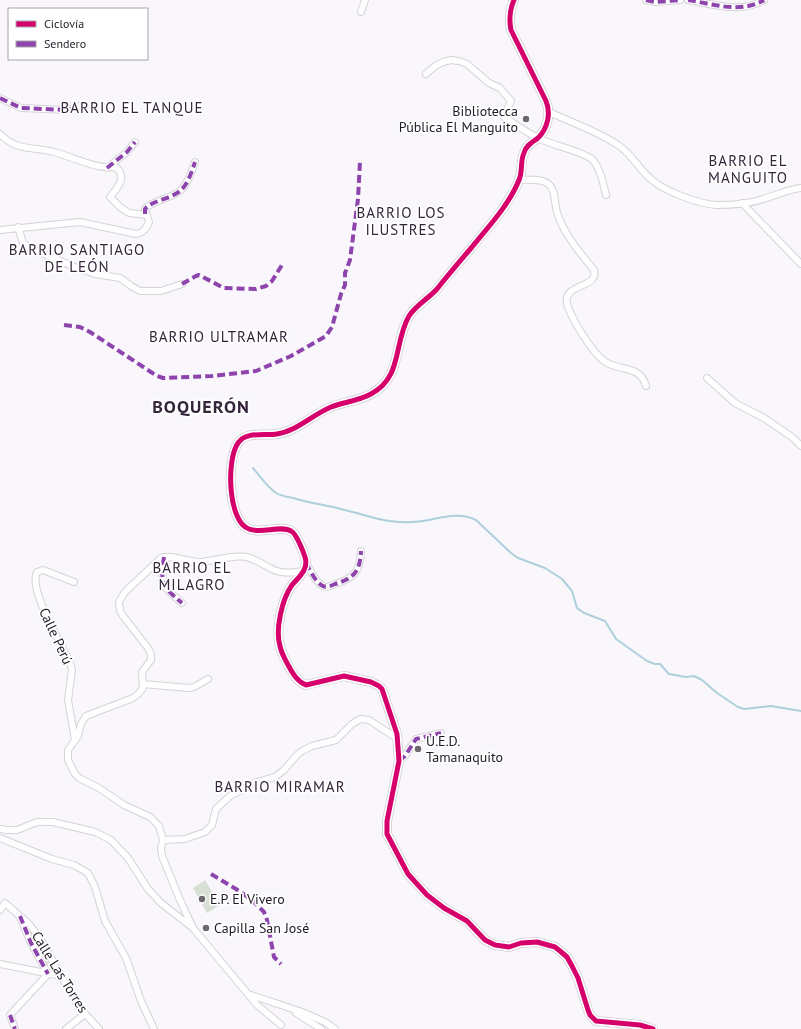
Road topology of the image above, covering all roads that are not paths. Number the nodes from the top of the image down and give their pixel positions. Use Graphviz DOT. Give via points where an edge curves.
graph roads {
  1 [pos="364,0"];
  2 [pos="514,0"];
  3 [pos="646,0"];
  4 [pos="680,0"];
  5 [pos="688,0"];
  6 [pos="764,0"];
  7 [pos="361,12"];
  8 [pos="426,74"];
  9 [pos="0,98"];
  10 [pos="82,106"];
  11 [pos="549,112"];
  12 [pos="0,134"];
  13 [pos="538,138"];
  14 [pos="135,142"];
  15 [pos="195,162"];
  16 [pos="107,168"];
  17 [pos="519,180"];
  18 [pos="801,188"];
  19 [pos="606,195"];
  20 [pos="742,203"];
  21 [pos="145,214"];
  22 [pos="18,227"];
  23 [pos="0,230"];
  24 [pos="801,264"];
  25 [pos="182,284"];
  26 [pos="707,378"];
  27 [pos="646,386"];
  28 [pos="801,446"];
  29 [pos="361,551"];
  30 [pos="164,557"];
  31 [pos="304,567"];
  32 [pos="74,582"];
  33 [pos="182,604"];
  34 [pos="208,679"];
  35 [pos="143,684"];
  36 [pos="441,733"];
  37 [pos="398,739"];
  38 [pos="75,740"];
  39 [pos="399,760"];
  40 [pos="0,829"];
  41 [pos="0,838"];
  42 [pos="163,840"];
  43 [pos="0,910"];
  44 [pos="20,916"];
  45 [pos="193,928"];
  46 [pos="0,964"];
  47 [pos="48,974"];
  48 [pos="61,976"];
  49 [pos="249,994"];
  50 [pos="284,1006"];
  51 [pos="84,1014"];
  52 [pos="281,1025"];
  53 [pos="15,1029"];
  54 [pos="66,1029"];
  55 [pos="99,1029"];
  56 [pos="154,1029"];
  57 [pos="321,1029"];
  58 [pos="335,1029"];
  59 [pos="653,1029"];
  1 -- 7 [label="street"];
  2 -- 11 [label="street" via="510,18 511,30"];
  3 -- 4 [label="street"];
  5 -- 6 [label="street" via="734,7"];
  8 -- 13 [label="street" via="435,66 451,60 467,64 489,83 500,88 511,101 504,117"];
  9 -- 10 [label="street" via="21,108 68,110"];
  11 -- 13 [label="street" via="544,129"];
  11 -- 20 [label="street" via="618,144 630,154 651,180 669,190 715,205"];
  12 -- 16 [label="street" via="11,144 54,152"];
  13 -- 17 [label="street" via="523,153"];
  13 -- 19 [label="street" via="592,160 601,175"];
  14 -- 16 [label="street"];
  15 -- 21 [label="street" via="182,190 149,205 145,209"];
  16 -- 21 [label="street" via="117,168 122,176 120,185 110,197 129,213"];
  17 -- 27 [label="street" via="542,181 550,186 556,212 562,224 594,270 593,280 570,293 566,299 580,330 602,360 636,371"];
  17 -- 31 [label="street" via="490,225 437,289 409,316 401,332 394,367 381,388 363,398 329,408 284,432 249,435 237,444 230,473 234,503 241,523 252,530 293,531 306,558"];
  18 -- 20 [label="street"];
  20 -- 24 [label="street"];
  21 -- 22 [label="street" via="149,218 147,226 141,233 136,234 80,222"];
  22 -- 23 [label="street"];
  22 -- 25 [label="street" via="26,246 77,268 120,278 140,291 161,291"];
  26 -- 28 [label="street" via="735,403 764,418"];
  29 -- 31 [label="street" via="359,568 354,575 338,584 323,587"];
  30 -- 31 [label="street" via="200,562 243,556 278,572 291,573"];
  30 -- 33 [label="street" via="164,585"];
  30 -- 35 [label="street" via="125,592 118,602 120,611 151,654 151,660 142,672"];
  31 -- 37 [label="street" via="288,595 279,625 279,645 282,653 298,681 306,685 344,676 376,683 384,694"];
  32 -- 38 [label="street, Calle Perú" via="43,570 35,575 43,609 72,670 68,700"];
  34 -- 35 [label="street" via="189,688"];
  35 -- 38 [label="street" via="133,698 86,716"];
  36 -- 39 [label="street" via="416,739 405,756"];
  37 -- 39 [label="street"];
  37 -- 42 [label="street" via="369,720 360,719 336,740 302,751 275,777 254,783 230,796 216,809 212,826 205,832 185,839"];
  38 -- 42 [label="street" via="67,754 75,774 119,802 150,817 159,826"];
  39 -- 59 [label="street" via="386,828 408,874 427,895 467,922 489,943 509,947 537,942 555,947 567,957 572,966 590,1015 596,1021 640,1025"];
  40 -- 45 [label="street" via="16,830 44,821 80,827 112,840 128,858 142,882 161,903"];
  41 -- 56 [label="street" via="74,865 88,873 105,921 126,958"];
  42 -- 45 [label="street" via="162,856"];
  43 -- 44 [label="street, Calle Las Torres" via="5,903"];
  44 -- 47 [label="street, Calle Las Torres"];
  44 -- 48 [label="street, Calle Las Torres" via="41,940"];
  45 -- 49 [label="street"];
  46 -- 47 [label="street"];
  47 -- 48 [label="street"];
  47 -- 53 [label="street" via="10,1015"];
  48 -- 51 [label="street, Calle Las Torres"];
  49 -- 50 [label="street"];
  49 -- 52 [label="street"];
  50 -- 57 [label="street"];
  50 -- 58 [label="street" via="315,1017"];
  51 -- 54 [label="street"];
  51 -- 55 [label="street, Calle Las Torres"];
}
